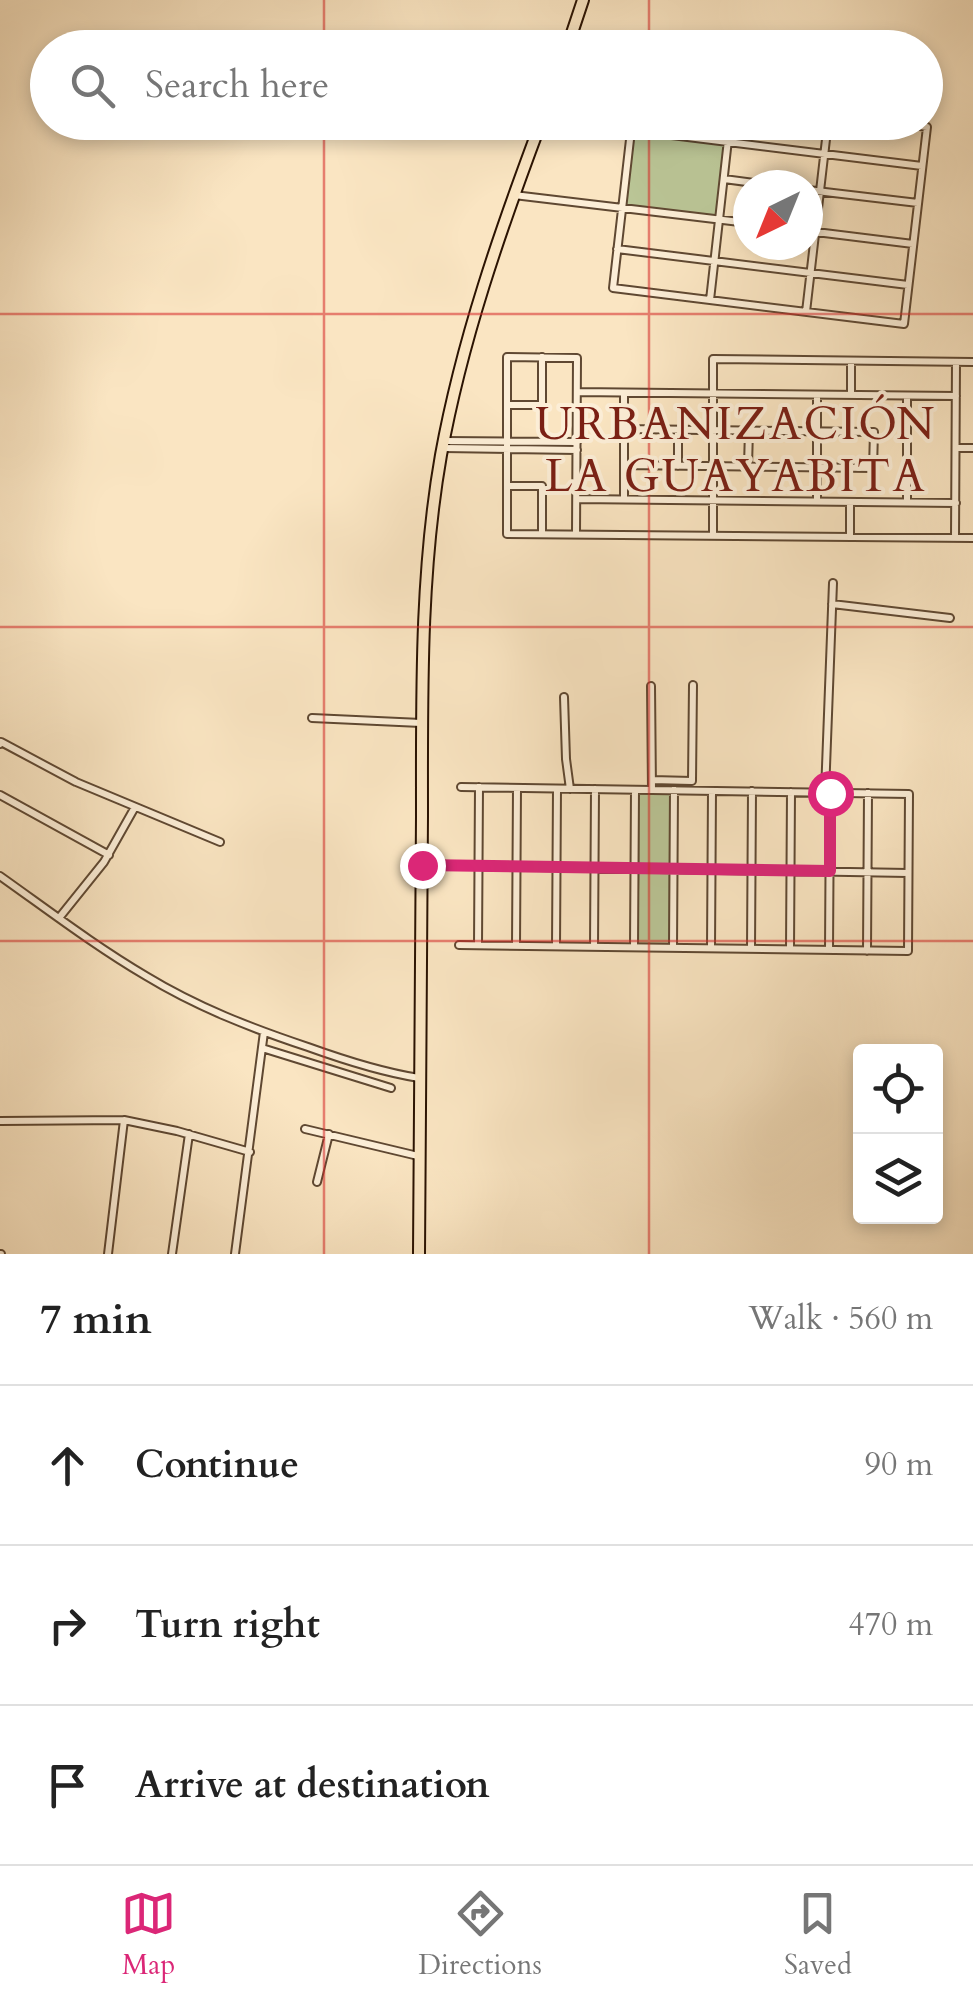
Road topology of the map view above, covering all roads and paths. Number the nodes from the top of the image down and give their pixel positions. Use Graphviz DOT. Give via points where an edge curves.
graph roads {
  1 [pos="584,0"];
  2 [pos="573,30"];
  3 [pos="534,140"];
  4 [pos="630,140"];
  5 [pos="716,140"];
  6 [pos="826,140"];
  7 [pos="925,140"];
  8 [pos="728,142"];
  9 [pos="824,154"];
  10 [pos="922,166"];
  11 [pos="822,170"];
  12 [pos="724,180"];
  13 [pos="733,181"];
  14 [pos="823,191"];
  15 [pos="514,196"];
  16 [pos="918,203"];
  17 [pos="622,208"];
  18 [pos="719,220"];
  19 [pos="733,222"];
  20 [pos="823,232"];
  21 [pos="913,244"];
  22 [pos="618,249"];
  23 [pos="811,260"];
  24 [pos="714,261"];
  25 [pos="811,273"];
  26 [pos="908,285"];
  27 [pos="710,300"];
  28 [pos="806,312"];
  29 [pos="542,358"];
  30 [pos="851,360"];
  31 [pos="956,362"];
  32 [pos="973,362"];
  33 [pos="577,392"];
  34 [pos="624,393"];
  35 [pos="713,394"];
  36 [pos="818,395"];
  37 [pos="851,395"];
  38 [pos="907,396"];
  39 [pos="956,396"];
  40 [pos="507,405"];
  41 [pos="624,429"];
  42 [pos="678,430"];
  43 [pos="713,430"];
  44 [pos="748,430"];
  45 [pos="817,431"];
  46 [pos="443,445"];
  47 [pos="507,445"];
  48 [pos="577,446"];
  49 [pos="956,448"];
  50 [pos="973,448"];
  51 [pos="624,465"];
  52 [pos="678,466"];
  53 [pos="713,466"];
  54 [pos="748,466"];
  55 [pos="817,467"];
  56 [pos="507,486"];
  57 [pos="576,499"];
  58 [pos="624,499"];
  59 [pos="713,500"];
  60 [pos="817,501"];
  61 [pos="850,502"];
  62 [pos="907,502"];
  63 [pos="956,502"];
  64 [pos="542,534"];
  65 [pos="576,534"];
  66 [pos="712,536"];
  67 [pos="850,537"];
  68 [pos="956,538"];
  69 [pos="973,538"];
  70 [pos="833,583"];
  71 [pos="832,604"];
  72 [pos="950,618"];
  73 [pos="693,685"];
  74 [pos="651,686"];
  75 [pos="564,697"];
  76 [pos="312,718"];
  77 [pos="422,723"];
  78 [pos="0,744"];
  79 [pos="652,780"];
  80 [pos="461,787"];
  81 [pos="480,788"];
  82 [pos="518,788"];
  83 [pos="557,788"];
  84 [pos="570,789"];
  85 [pos="596,789"];
  86 [pos="635,790"];
  87 [pos="652,790"];
  88 [pos="674,790"];
  89 [pos="712,791"];
  90 [pos="752,792"];
  91 [pos="791,792"];
  92 [pos="828,793"];
  93 [pos="868,793"];
  94 [pos="0,795"];
  95 [pos="135,808"];
  96 [pos="220,842"];
  97 [pos="109,855"];
  98 [pos="422,865"];
  99 [pos="479,866"];
  100 [pos="517,867"];
  101 [pos="556,867"];
  102 [pos="595,868"];
  103 [pos="635,868"];
  104 [pos="674,869"];
  105 [pos="712,870"];
  106 [pos="751,870"];
  107 [pos="791,871"];
  108 [pos="830,871"];
  109 [pos="868,872"];
  110 [pos="908,872"];
  111 [pos="0,876"];
  112 [pos="59,918"];
  113 [pos="459,944"];
  114 [pos="478,945"];
  115 [pos="516,945"];
  116 [pos="556,946"];
  117 [pos="594,946"];
  118 [pos="634,947"];
  119 [pos="673,948"];
  120 [pos="711,948"];
  121 [pos="750,949"];
  122 [pos="790,950"];
  123 [pos="829,950"];
  124 [pos="867,950"];
  125 [pos="264,1032"];
  126 [pos="262,1048"];
  127 [pos="420,1078"];
  128 [pos="391,1088"];
  129 [pos="124,1120"];
  130 [pos="0,1121"];
  131 [pos="305,1129"];
  132 [pos="190,1134"];
  133 [pos="329,1134"];
  134 [pos="250,1152"];
  135 [pos="420,1156"];
  136 [pos="317,1182"];
  137 [pos="108,1254"];
  138 [pos="172,1254"];
  139 [pos="235,1254"];
  140 [pos="419,1254"];
  1 -- 2 [label="highway"];
  3 -- 15 [label="highway"];
  4 -- 17 [label="street"];
  5 -- 8 [label="street"];
  6 -- 9 [label="street"];
  7 -- 10 [label="street"];
  8 -- 9 [label="street"];
  8 -- 12 [label="street"];
  9 -- 10 [label="street"];
  9 -- 11 [label="street"];
  10 -- 16 [label="street"];
  12 -- 13 [label="street"];
  12 -- 18 [label="street"];
  14 -- 16 [label="street"];
  15 -- 17 [label="street"];
  15 -- 46 [label="highway" via="470,329"];
  16 -- 21 [label="street"];
  17 -- 18 [label="street"];
  17 -- 22 [label="street"];
  18 -- 19 [label="street"];
  18 -- 24 [label="street"];
  20 -- 21 [label="street"];
  21 -- 26 [label="street"];
  22 -- 24 [label="street"];
  22 -- 27 [label="street" via="613,288"];
  23 -- 25 [label="street"];
  24 -- 25 [label="street"];
  24 -- 27 [label="street"];
  25 -- 26 [label="street"];
  25 -- 28 [label="street"];
  26 -- 28 [label="street" via="904,324"];
  27 -- 28 [label="street"];
  29 -- 33 [label="street" via="577,358"];
  29 -- 40 [label="street" via="542,405"];
  29 -- 40 [label="street" via="508,357"];
  30 -- 31 [label="street"];
  30 -- 35 [label="street" via="713,359"];
  30 -- 37 [label="street"];
  31 -- 32 [label="street"];
  31 -- 39 [label="street"];
  33 -- 34 [label="street"];
  33 -- 48 [label="street"];
  34 -- 35 [label="street"];
  34 -- 41 [label="street"];
  35 -- 36 [label="street"];
  35 -- 43 [label="street"];
  36 -- 37 [label="street"];
  36 -- 45 [label="street"];
  37 -- 38 [label="street"];
  38 -- 39 [label="street"];
  38 -- 62 [label="street"];
  39 -- 49 [label="street"];
  40 -- 47 [label="street"];
  41 -- 42 [label="street"];
  41 -- 51 [label="street"];
  42 -- 43 [label="street"];
  42 -- 52 [label="street"];
  43 -- 44 [label="street"];
  43 -- 53 [label="street"];
  44 -- 45 [label="street"];
  44 -- 54 [label="street"];
  45 -- 55 [label="street"];
  45 -- 55 [label="street" via="874,432 874,468"];
  46 -- 47 [label="street"];
  46 -- 77 [label="highway" via="425,610"];
  47 -- 48 [label="street"];
  47 -- 56 [label="street"];
  48 -- 57 [label="street"];
  49 -- 50 [label="street"];
  49 -- 63 [label="street"];
  51 -- 52 [label="street"];
  51 -- 58 [label="street"];
  52 -- 53 [label="street"];
  53 -- 54 [label="street"];
  53 -- 59 [label="street"];
  54 -- 55 [label="street"];
  55 -- 60 [label="street"];
  56 -- 64 [label="street" via="542,486"];
  56 -- 64 [label="street" via="507,534"];
  57 -- 58 [label="street"];
  57 -- 65 [label="street"];
  58 -- 59 [label="street"];
  59 -- 60 [label="street"];
  59 -- 66 [label="street"];
  60 -- 61 [label="street"];
  61 -- 62 [label="street"];
  61 -- 67 [label="street"];
  62 -- 63 [label="street"];
  63 -- 68 [label="street"];
  64 -- 65 [label="street"];
  65 -- 66 [label="street"];
  66 -- 67 [label="street"];
  67 -- 68 [label="street"];
  68 -- 69 [label="street"];
  70 -- 71 [label="street"];
  71 -- 72 [label="street"];
  71 -- 92 [label="street"];
  73 -- 79 [label="street" via="692,781"];
  74 -- 79 [label="street"];
  75 -- 84 [label="street"];
  76 -- 77 [label="street"];
  77 -- 98 [label="highway"];
  78 -- 95 [label="street"];
  79 -- 87 [label="street"];
  80 -- 81 [label="street"];
  81 -- 82 [label="street"];
  81 -- 99 [label="street"];
  82 -- 83 [label="street"];
  82 -- 100 [label="street"];
  83 -- 84 [label="street"];
  83 -- 101 [label="street"];
  84 -- 85 [label="street"];
  85 -- 86 [label="street"];
  85 -- 102 [label="street"];
  86 -- 87 [label="street"];
  86 -- 103 [label="street"];
  87 -- 88 [label="street"];
  88 -- 89 [label="street"];
  88 -- 104 [label="street"];
  89 -- 90 [label="street"];
  89 -- 105 [label="street"];
  90 -- 91 [label="street"];
  90 -- 106 [label="street"];
  91 -- 92 [label="street"];
  91 -- 107 [label="street"];
  92 -- 93 [label="street"];
  92 -- 108 [label="street"];
  93 -- 109 [label="street"];
  93 -- 110 [label="street" via="909,794"];
  94 -- 97 [label="street"];
  95 -- 96 [label="street"];
  95 -- 97 [label="street"];
  97 -- 112 [label="street"];
  98 -- 99 [label="street"];
  98 -- 127 [label="highway"];
  99 -- 100 [label="street"];
  99 -- 114 [label="street"];
  100 -- 101 [label="street"];
  100 -- 115 [label="street"];
  101 -- 102 [label="street"];
  101 -- 116 [label="street"];
  102 -- 103 [label="street"];
  102 -- 117 [label="street"];
  103 -- 104 [label="street"];
  103 -- 118 [label="street"];
  104 -- 105 [label="street"];
  104 -- 119 [label="street"];
  105 -- 106 [label="street"];
  105 -- 120 [label="street"];
  106 -- 107 [label="street"];
  106 -- 121 [label="street"];
  107 -- 108 [label="street"];
  107 -- 122 [label="street"];
  108 -- 109 [label="street"];
  108 -- 123 [label="street"];
  109 -- 110 [label="street"];
  109 -- 124 [label="street"];
  110 -- 124 [label="street" via="908,951"];
  111 -- 112 [label="street"];
  112 -- 125 [label="street" via="166,988"];
  113 -- 114 [label="street"];
  114 -- 115 [label="street"];
  115 -- 116 [label="street"];
  116 -- 117 [label="street"];
  117 -- 118 [label="street"];
  118 -- 119 [label="street"];
  119 -- 120 [label="street"];
  120 -- 121 [label="street"];
  121 -- 122 [label="street"];
  122 -- 123 [label="street"];
  123 -- 124 [label="street"];
  125 -- 126 [label="street"];
  125 -- 127 [label="street"];
  126 -- 128 [label="street"];
  126 -- 134 [label="street"];
  127 -- 135 [label="highway"];
  129 -- 130 [label="street"];
  129 -- 132 [label="street"];
  129 -- 137 [label="street"];
  131 -- 133 [label="street"];
  132 -- 134 [label="street"];
  132 -- 138 [label="street"];
  133 -- 135 [label="street"];
  133 -- 136 [label="street"];
  134 -- 139 [label="street"];
  135 -- 140 [label="highway"];
}
